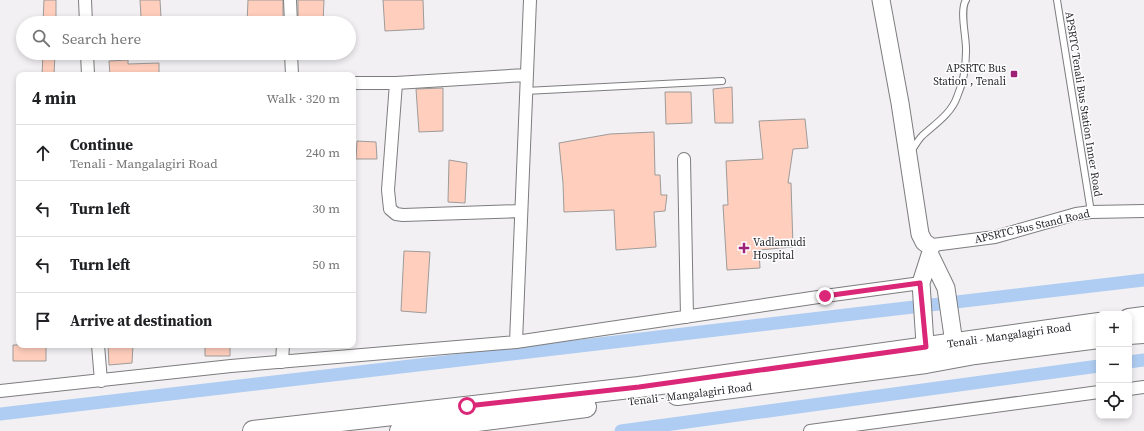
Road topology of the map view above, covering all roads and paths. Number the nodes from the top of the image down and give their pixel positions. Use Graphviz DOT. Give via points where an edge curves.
graph roads {
  1 [pos="84,0"];
  2 [pos="290,0"];
  3 [pos="530,0"];
  4 [pos="880,0"];
  5 [pos="966,0"];
  6 [pos="1056,0"];
  7 [pos="85,16"];
  8 [pos="291,16"];
  9 [pos="87,60"];
  10 [pos="291,60"];
  11 [pos="88,72"];
  12 [pos="292,72"];
  13 [pos="526,75"];
  14 [pos="722,81"];
  15 [pos="356,83"];
  16 [pos="396,83"];
  17 [pos="526,91"];
  18 [pos="908,156"];
  19 [pos="684,158"];
  20 [pos="521,211"];
  21 [pos="1144,211"];
  22 [pos="1091,212"];
  23 [pos="930,251"];
  24 [pos="921,287"];
  25 [pos="687,317"];
  26 [pos="1144,317"];
  27 [pos="1132,319"];
  28 [pos="1096,323"];
  29 [pos="1144,333"];
  30 [pos="1132,334"];
  31 [pos="1096,338"];
  32 [pos="516,342"];
  33 [pos="955,346"];
  34 [pos="98,348"];
  35 [pos="283,348"];
  36 [pos="926,350"];
  37 [pos="282,362"];
  38 [pos="101,380"];
  39 [pos="1144,387"];
  40 [pos="1132,389"];
  41 [pos="0,391"];
  42 [pos="1096,392"];
  43 [pos="253,431"];
  44 [pos="400,431"];
  45 [pos="810,431"];
  1 -- 7 [label="street"];
  2 -- 8 [label="street"];
  3 -- 13 [label="street"];
  4 -- 18 [label="street"];
  5 -- 18 [label="lane" via="963,13 966,51 964,76 957,98 946,115 921,137"];
  6 -- 22 [label="lane, APSRTC Tenali Bus Station Inner Road"];
  9 -- 11 [label="street"];
  10 -- 12 [label="street"];
  13 -- 16 [label="street"];
  13 -- 17 [label="street"];
  14 -- 17 [label="lane"];
  15 -- 16 [label="street"];
  16 -- 20 [label="street" via="388,190 390,209 396,214 403,215"];
  17 -- 20 [label="street"];
  18 -- 23 [label="street" via="920,234"];
  19 -- 25 [label="street"];
  20 -- 32 [label="street"];
  21 -- 22 [label="street, APSRTC Bus Stand Road"];
  22 -- 23 [label="street, APSRTC Bus Stand Road" via="995,236 938,243"];
  23 -- 24 [label="street"];
  23 -- 33 [label="street" via="946,288"];
  24 -- 25 [label="street" via="825,296"];
  24 -- 36 [label="street"];
  25 -- 32 [label="street"];
  26 -- 27 [label="main road"];
  28 -- 33 [label="main road, Tenali - Mangalagiri Road"];
  29 -- 30 [label="main road"];
  31 -- 33 [label="main road, Tenali - Mangalagiri Road"];
  32 -- 37 [label="street"];
  33 -- 36 [label="main road, Tenali - Mangalagiri Road"];
  34 -- 38 [label="street"];
  35 -- 37 [label="street"];
  36 -- 43 [label="main road, Tenali - Mangalagiri Road" via="639,387"];
  36 -- 44 [label="main road, Tenali - Mangalagiri Road"];
  37 -- 38 [label="street"];
  38 -- 41 [label="street"];
  39 -- 40 [label="street"];
  42 -- 45 [label="street"];
}
